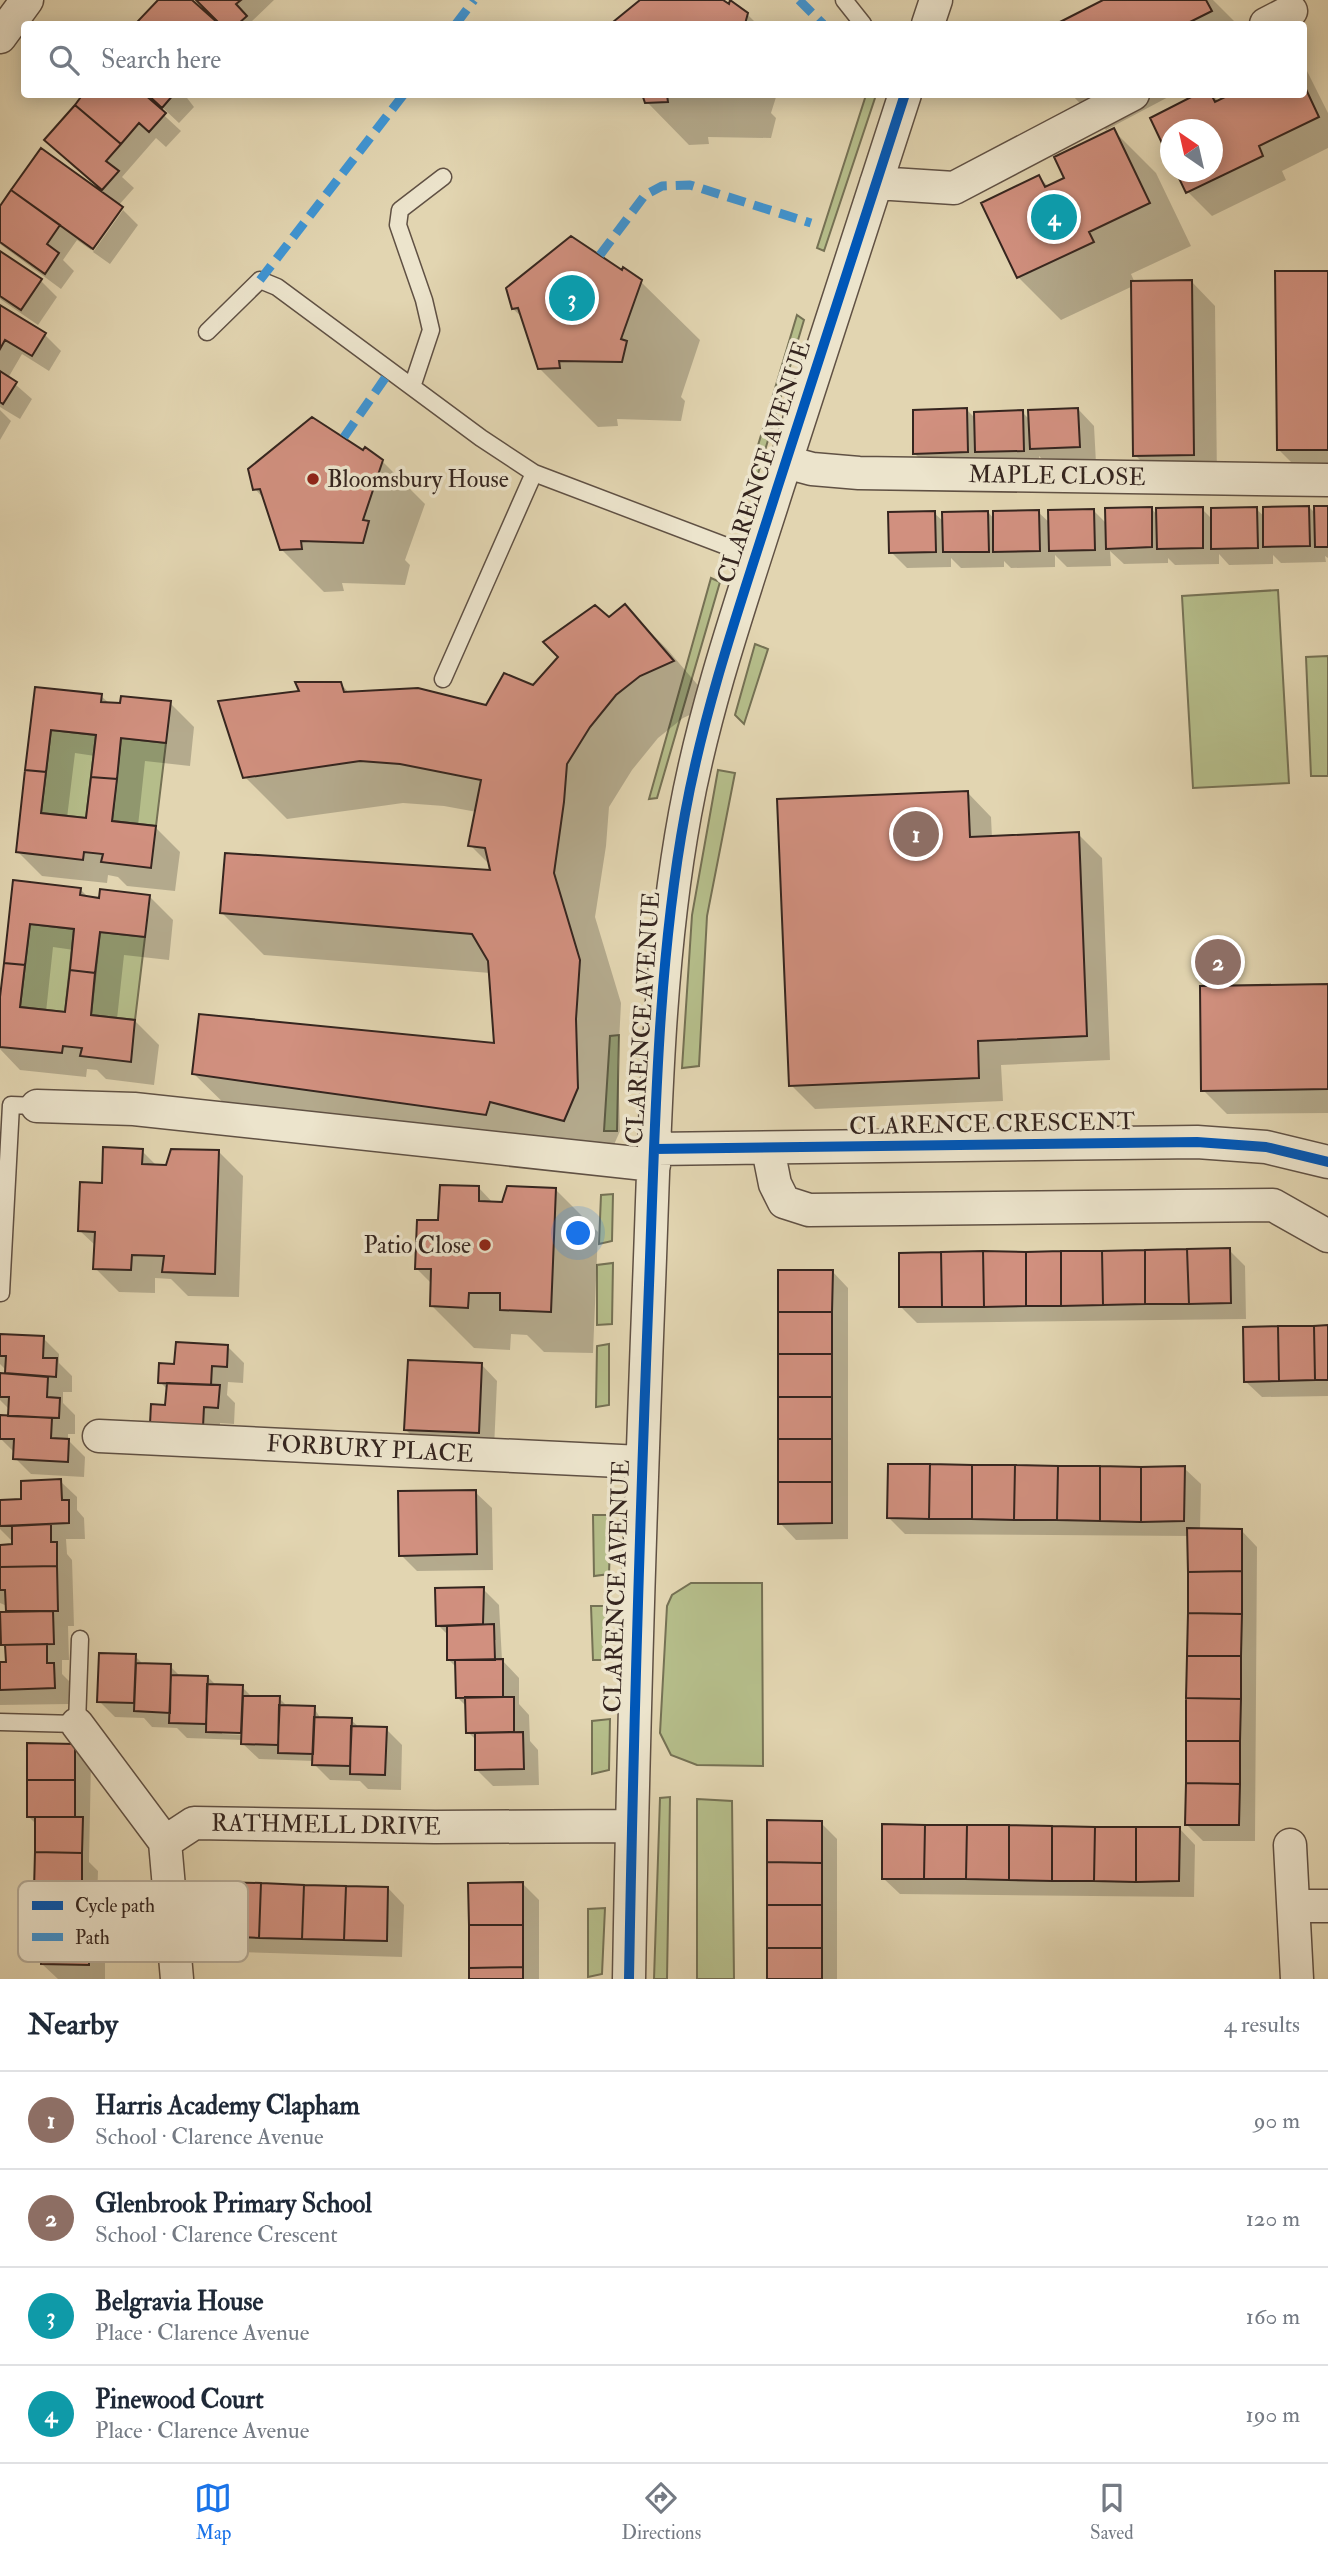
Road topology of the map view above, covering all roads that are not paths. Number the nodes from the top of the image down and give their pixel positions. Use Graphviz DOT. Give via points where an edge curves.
graph roads {
  1 [pos="27,0"];
  2 [pos="845,0"];
  3 [pos="936,0"];
  4 [pos="861,21"];
  5 [pos="929,21"];
  6 [pos="0,37"];
  7 [pos="904,98"];
  8 [pos="1125,98"];
  9 [pos="443,177"];
  10 [pos="876,183"];
  11 [pos="207,332"];
  12 [pos="412,387"];
  13 [pos="786,462"];
  14 [pos="534,473"];
  15 [pos="1328,480"];
  16 [pos="755,557"];
  17 [pos="443,679"];
  18 [pos="37,1106"];
  19 [pos="768,1149"];
  20 [pos="654,1157"];
  21 [pos="1328,1162"];
  22 [pos="1328,1236"];
  23 [pos="1,1293"];
  24 [pos="99,1436"];
  25 [pos="641,1462"];
  26 [pos="80,1639"];
  27 [pos="0,1722"];
  28 [pos="77,1724"];
  29 [pos="632,1826"];
  30 [pos="164,1842"];
  31 [pos="1290,1844"];
  32 [pos="168,1881"];
  33 [pos="1294,1906"];
  34 [pos="1328,1906"];
  35 [pos="629,1979"];
  36 [pos="1297,1979"];
  1 -- 6 [label="street"];
  2 -- 4 [label="lane"];
  3 -- 5 [label="street"];
  7 -- 10 [label="street, CLARENCE AVENUE"];
  8 -- 10 [label="street" via="954,188"];
  9 -- 12 [label="lane" via="400,210 398,225 431,330"];
  10 -- 13 [label="street, CLARENCE AVENUE"];
  11 -- 12 [label="lane" via="260,280 277,287"];
  12 -- 14 [label="lane"];
  13 -- 15 [label="street, MAPLE CLOSE" via="859,473"];
  13 -- 16 [label="street, CLARENCE AVENUE"];
  14 -- 16 [label="lane"];
  14 -- 17 [label="lane"];
  16 -- 20 [label="street, CLARENCE AVENUE" via="709,711 685,815 666,965"];
  18 -- 20 [label="street" via="134,1109"];
  18 -- 23 [label="lane" via="11,1105"];
  19 -- 20 [label="street, CLARENCE CRESCENT"];
  19 -- 21 [label="street, CLARENCE CRESCENT" via="1197,1142 1266,1147"];
  19 -- 22 [label="street" via="784,1202 808,1210 1273,1205"];
  20 -- 25 [label="street, CLARENCE AVENUE"];
  24 -- 25 [label="street, FORBURY PLACE"];
  25 -- 29 [label="street, CLARENCE AVENUE"];
  26 -- 28 [label="lane"];
  27 -- 28 [label="lane"];
  28 -- 30 [label="street"];
  29 -- 30 [label="street, RATHMELL DRIVE" via="194,1822"];
  29 -- 35 [label="street, CLARENCE AVENUE"];
  30 -- 32 [label="street"];
  31 -- 33 [label="street"];
  33 -- 34 [label="street"];
  33 -- 36 [label="street"];
}
